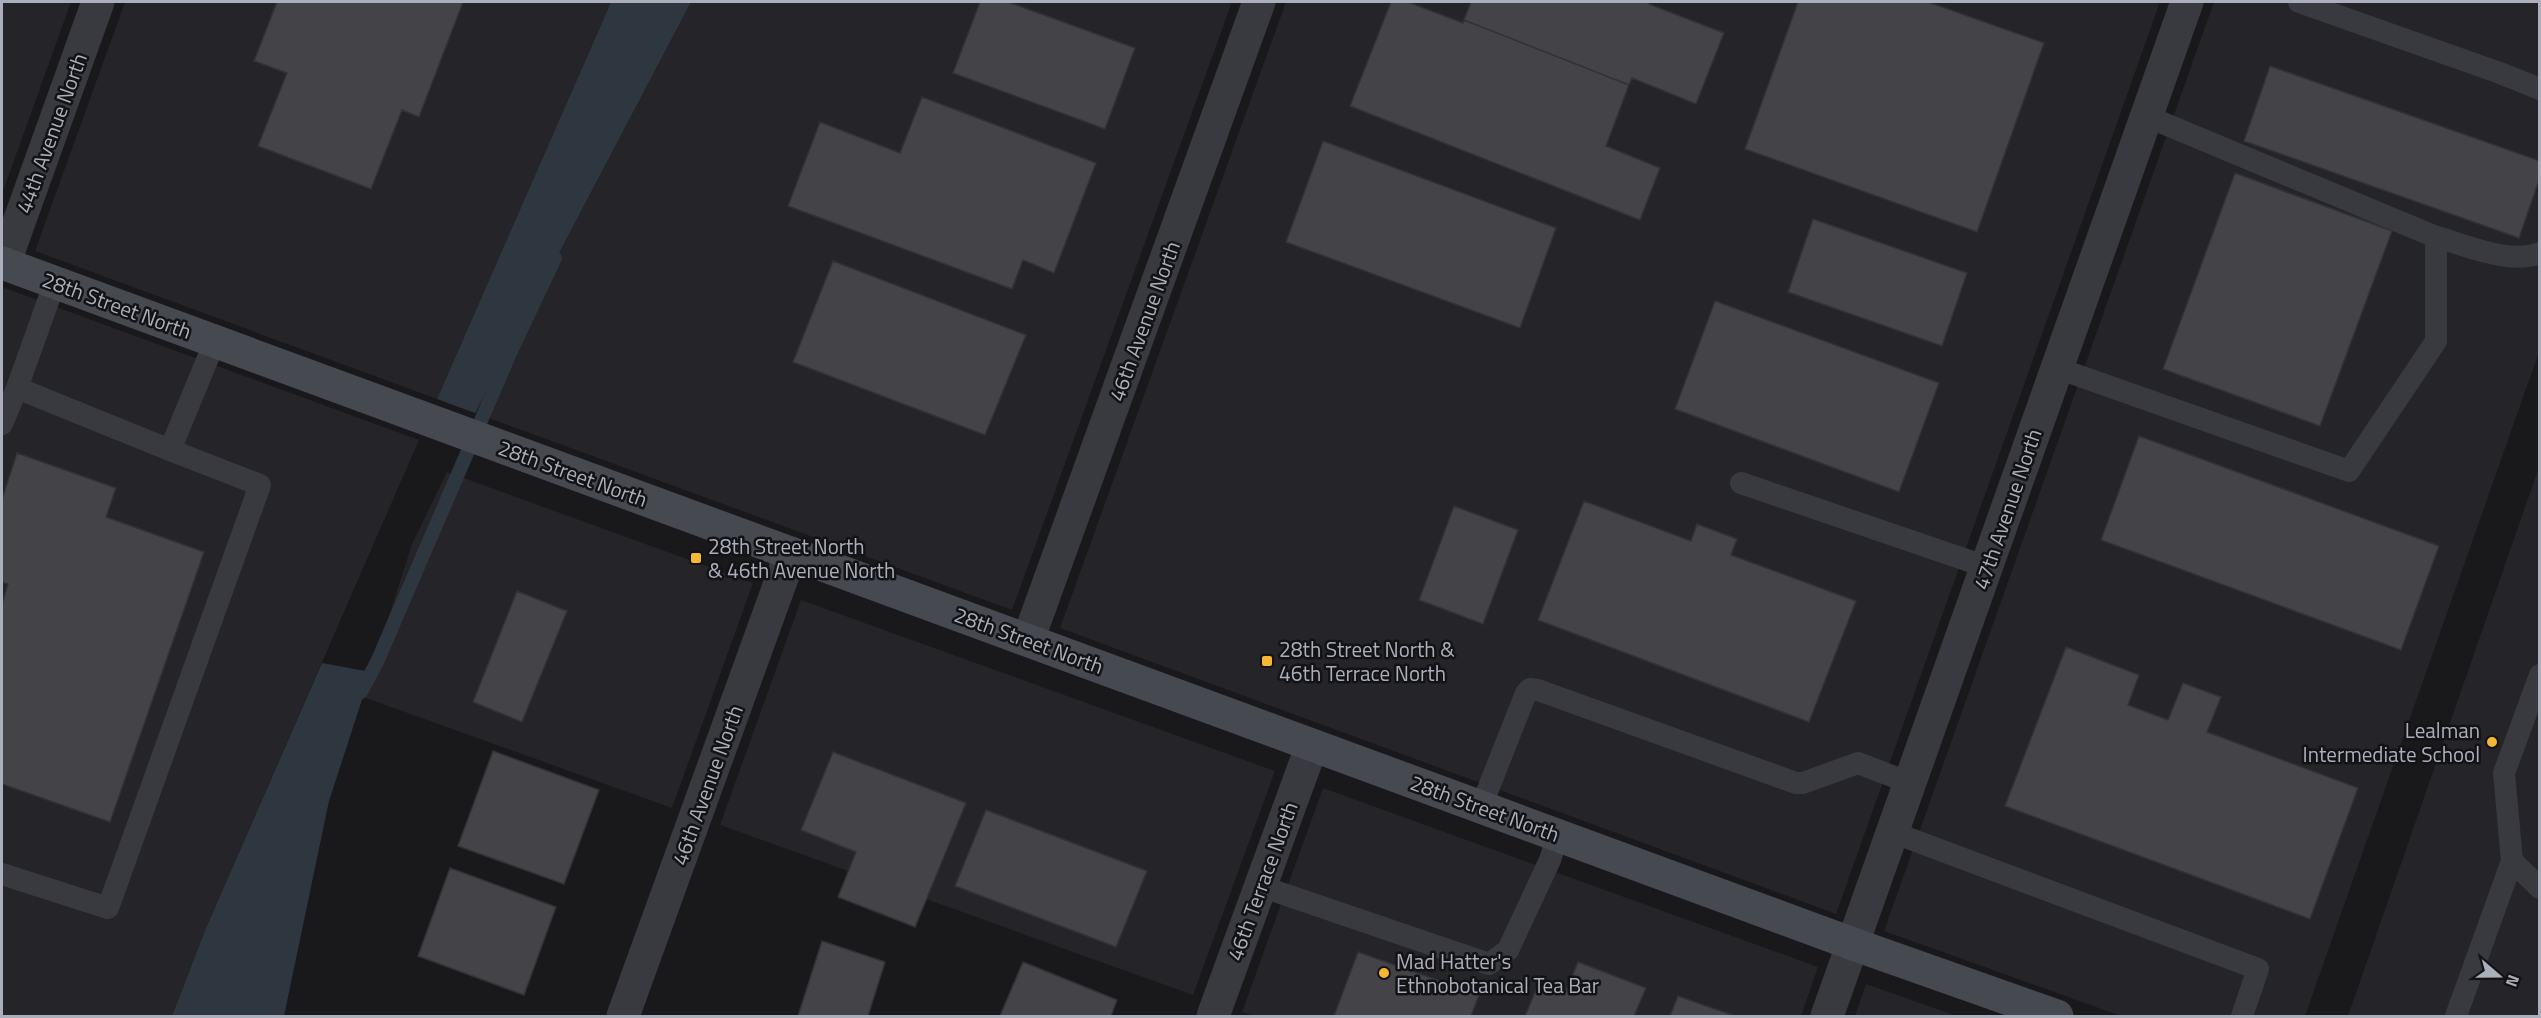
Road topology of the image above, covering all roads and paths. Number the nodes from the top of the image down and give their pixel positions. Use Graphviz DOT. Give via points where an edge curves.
graph roads {
  1 [pos="98,2"];
  2 [pos="1259,2"];
  3 [pos="2187,2"];
  4 [pos="2300,2"];
  5 [pos="2540,89"];
  6 [pos="2146,116"];
  7 [pos="2436,237"];
  8 [pos="2540,253"];
  9 [pos="3,263"];
  10 [pos="55,282"];
  11 [pos="215,341"];
  12 [pos="2057,368"];
  13 [pos="16,388"];
  14 [pos="2,424"];
  15 [pos="170,450"];
  16 [pos="1742,483"];
  17 [pos="791,553"];
  18 [pos="1987,567"];
  19 [pos="1028,640"];
  20 [pos="2540,675"];
  21 [pos="1312,745"];
  22 [pos="1910,783"];
  23 [pos="1481,807"];
  24 [pos="1892,832"];
  25 [pos="1558,835"];
  26 [pos="2512,861"];
  27 [pos="2540,870"];
  28 [pos="2,874"];
  29 [pos="1260,886"];
  30 [pos="2540,888"];
  31 [pos="1853,944"];
  32 [pos="623,1017"];
  33 [pos="1213,1017"];
  34 [pos="1827,1017"];
  35 [pos="2057,1017"];
  36 [pos="2242,1017"];
  37 [pos="2456,1017"];
  1 -- 9 [label="street, 44th Avenue North"];
  2 -- 19 [label="street, 46th Avenue North"];
  3 -- 6 [label="street, 47th Avenue North"];
  4 -- 5 [label="lane"];
  6 -- 7 [label="lane"];
  6 -- 12 [label="street, 47th Avenue North"];
  7 -- 8 [label="lane" via="2514,258"];
  7 -- 12 [label="lane" via="2436,341 2349,471"];
  9 -- 10 [label="street, 28th Street North"];
  10 -- 11 [label="street, 28th Street North"];
  10 -- 13 [label="lane"];
  11 -- 15 [label="lane"];
  11 -- 17 [label="street, 28th Street North"];
  12 -- 18 [label="street, 47th Avenue North"];
  13 -- 14 [label="lane"];
  13 -- 15 [label="lane"];
  15 -- 28 [label="lane" via="260,485 108,908"];
  16 -- 18 [label="lane"];
  17 -- 19 [label="street, 28th Street North"];
  17 -- 32 [label="street, 46th Avenue North"];
  18 -- 22 [label="street, 47th Avenue North"];
  19 -- 21 [label="street, 28th Street North"];
  20 -- 26 [label="lane" via="2504,773"];
  21 -- 23 [label="street, 28th Street North"];
  21 -- 29 [label="street, 46th Terrace North"];
  22 -- 23 [label="lane" via="1858,763 1796,783 1530,689"];
  22 -- 24 [label="street, 47th Avenue North"];
  23 -- 25 [label="street, 28th Street North"];
  24 -- 31 [label="street, 47th Avenue North"];
  24 -- 36 [label="lane" via="2258,969"];
  25 -- 29 [label="lane" via="1508,950 1489,964"];
  25 -- 31 [label="street, 28th Street North"];
  26 -- 27 [label="lane"];
  26 -- 30 [label="lane"];
  26 -- 37 [label="lane"];
  29 -- 33 [label="street, 46th Terrace North"];
  31 -- 34 [label="street, 47th Avenue North"];
  31 -- 35 [label="street, 28th Street North"];
}
